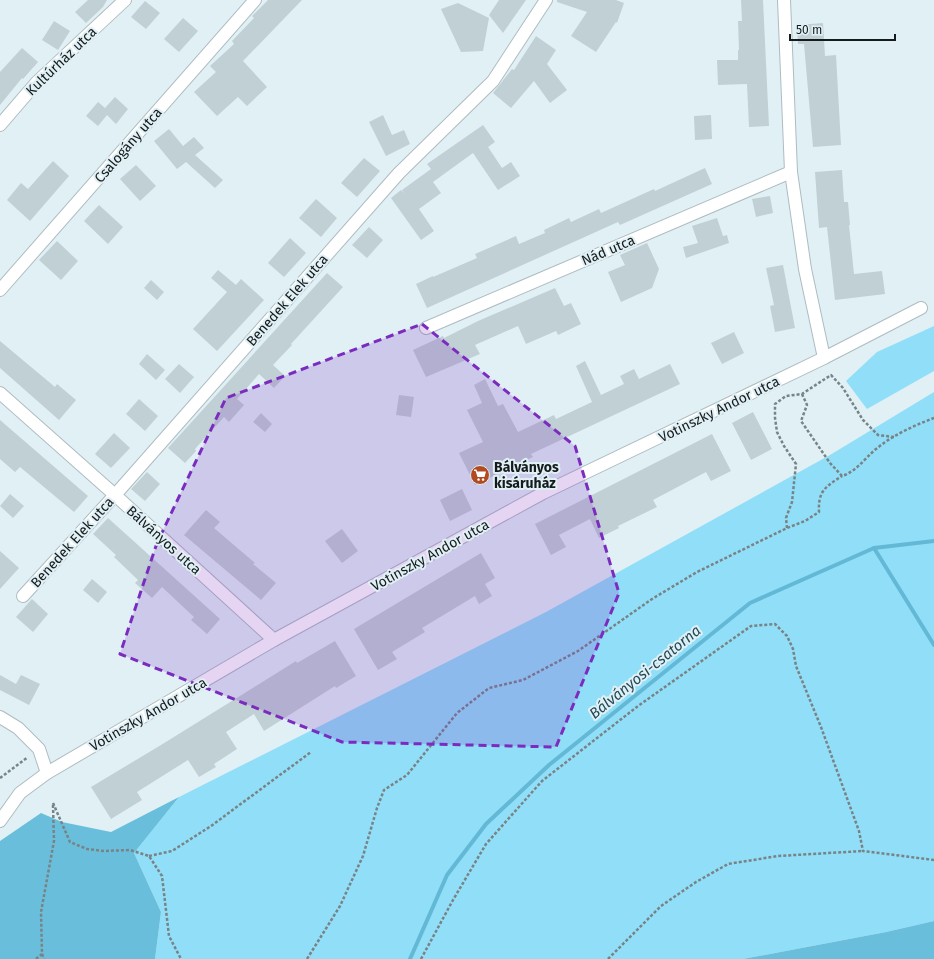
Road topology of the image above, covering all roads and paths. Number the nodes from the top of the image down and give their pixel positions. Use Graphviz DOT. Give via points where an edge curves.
graph roads {
  1 [pos="125,0"];
  2 [pos="255,0"];
  3 [pos="546,0"];
  4 [pos="784,0"];
  5 [pos="0,125"];
  6 [pos="791,172"];
  7 [pos="0,290"];
  8 [pos="921,308"];
  9 [pos="426,328"];
  10 [pos="824,358"];
  11 [pos="0,393"];
  12 [pos="802,394"];
  13 [pos="934,418"];
  14 [pos="894,436"];
  15 [pos="842,476"];
  16 [pos="115,495"];
  17 [pos="786,528"];
  18 [pos="23,596"];
  19 [pos="274,640"];
  20 [pos="0,717"];
  21 [pos="39,749"];
  22 [pos="311,752"];
  23 [pos="47,773"];
  24 [pos="0,778"];
  25 [pos="0,822"];
  26 [pos="863,851"];
  27 [pos="149,856"];
  28 [pos="934,860"];
  29 [pos="42,954"];
  30 [pos="36,959"];
  31 [pos="44,959"];
  32 [pos="181,959"];
  33 [pos="307,959"];
  34 [pos="421,959"];
  35 [pos="608,959"];
  1 -- 5 [label="street, Kultúrház utca" via="38,82"];
  2 -- 7 [label="street, Csalogány utca"];
  3 -- 16 [label="street, Benedek Elek utca" via="493,81 399,173"];
  4 -- 6 [label="street"];
  6 -- 9 [label="street, Nád utca"];
  6 -- 10 [label="street" via="805,268"];
  8 -- 10 [label="street, Votinszky Andor utca"];
  10 -- 19 [label="street, Votinszky Andor utca" via="543,493"];
  11 -- 16 [label="street, Bálványos utca"];
  12 -- 14 [label="path" via="831,375 843,388 863,420 878,435"];
  12 -- 15 [label="path" via="807,405 801,421"];
  12 -- 17 [label="path" via="786,396 775,404 777,432 796,464"];
  13 -- 14 [label="path"];
  14 -- 15 [label="path" via="851,473"];
  15 -- 17 [label="path" via="825,488 818,501 818,512 806,521"];
  16 -- 18 [label="street, Benedek Elek utca"];
  16 -- 19 [label="street, Bálványos utca"];
  17 -- 33 [label="path" via="697,572 578,651 523,680 489,688 457,713 407,774 384,790 363,856 343,899"];
  19 -- 23 [label="street, Votinszky Andor utca"];
  20 -- 21 [label="street" via="18,728"];
  21 -- 23 [label="street"];
  21 -- 24 [label="path"];
  22 -- 27 [label="path" via="211,826 172,851"];
  23 -- 25 [label="street, Votinszky Andor utca" via="20,793"];
  26 -- 28 [label="path"];
  26 -- 34 [label="path" via="859,831 787,636 775,624 751,626 638,706 542,781 486,844"];
  26 -- 35 [label="path" via="778,856 728,864 661,906"];
  27 -- 29 [label="path" via="130,850 87,849 70,842 53,803 54,841 41,912"];
  27 -- 32 [label="path" via="162,876 169,936"];
  29 -- 30 [label="path"];
  29 -- 31 [label="path"];
}
